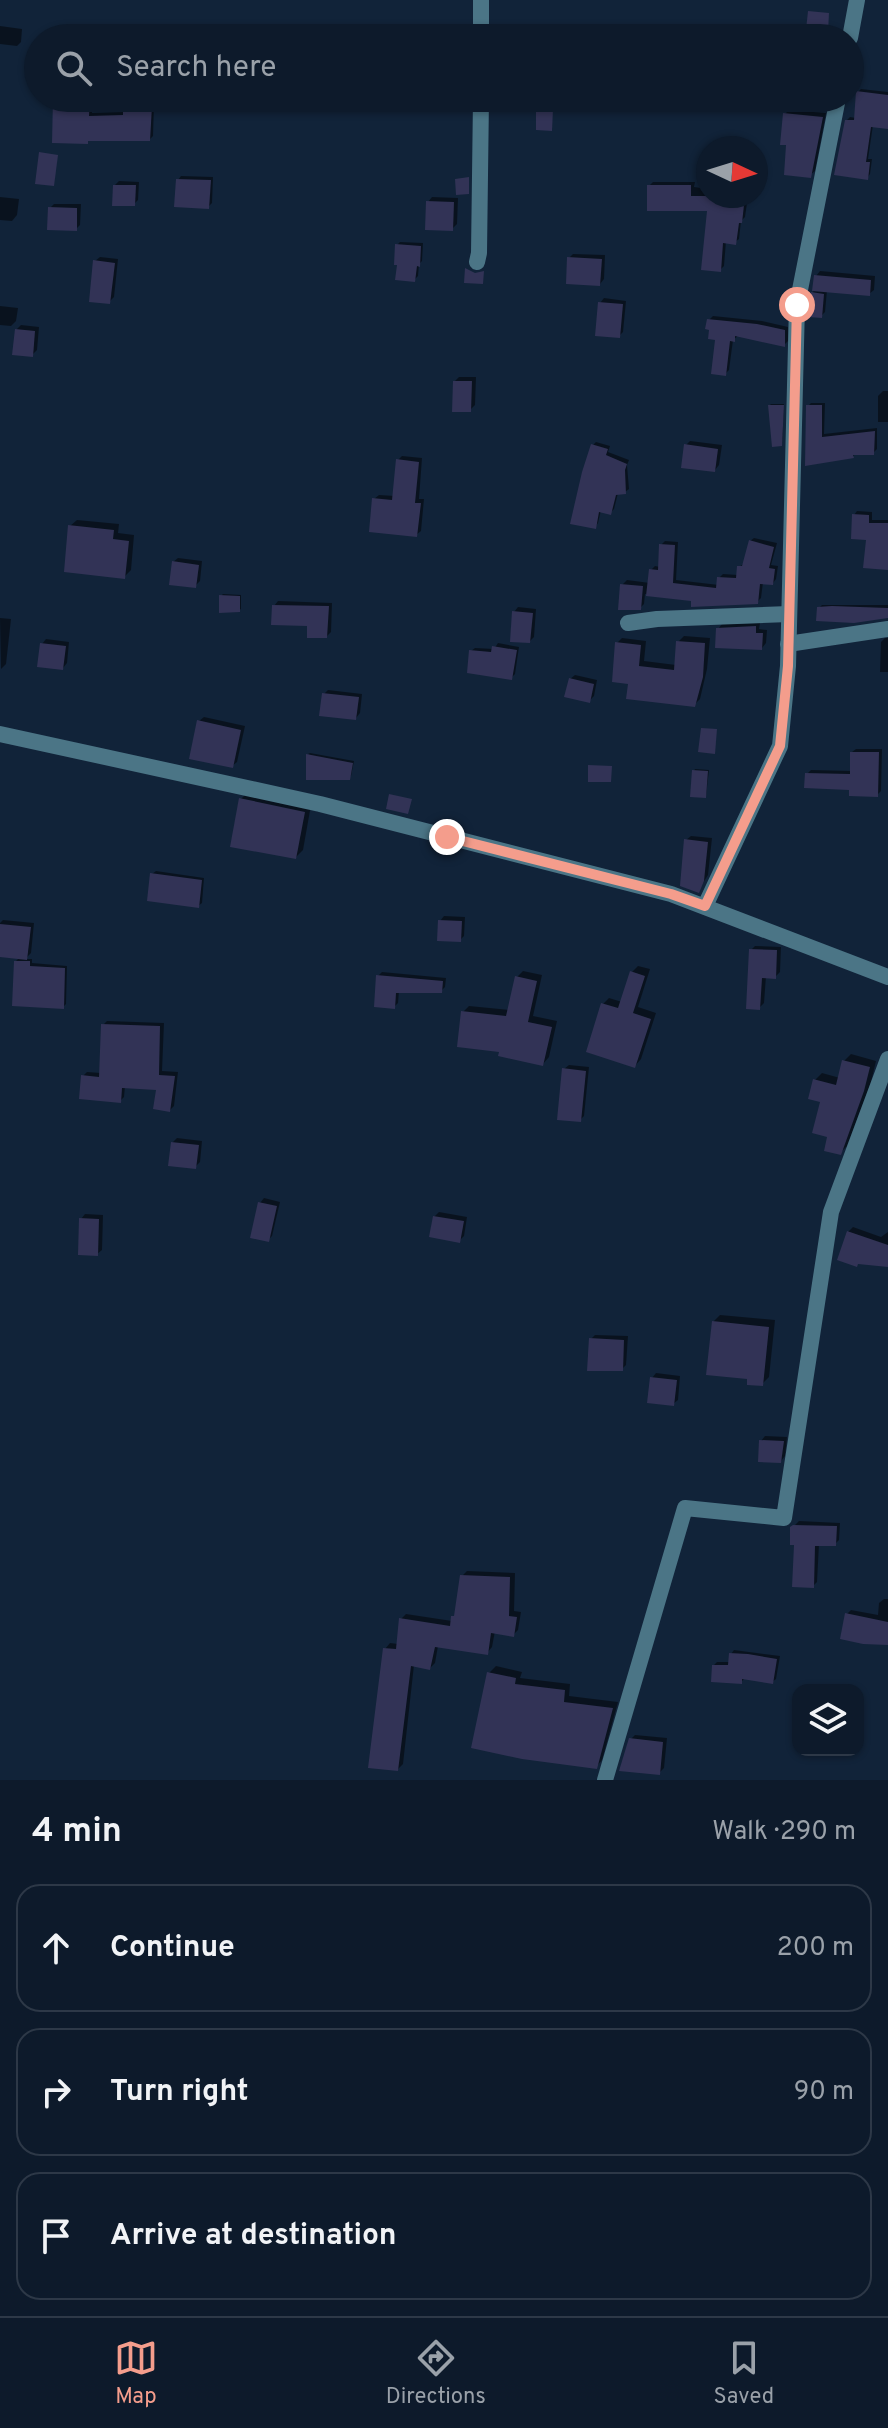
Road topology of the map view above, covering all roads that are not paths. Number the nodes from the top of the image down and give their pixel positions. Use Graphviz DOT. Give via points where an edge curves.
graph roads {
  1 [pos="481,0"];
  2 [pos="857,0"];
  3 [pos="481,24"];
  4 [pos="853,24"];
  5 [pos="481,112"];
  6 [pos="835,112"];
  7 [pos="477,262"];
  8 [pos="789,614"];
  9 [pos="628,623"];
  10 [pos="888,629"];
  11 [pos="788,644"];
  12 [pos="0,734"];
  13 [pos="705,906"];
  14 [pos="888,977"];
  15 [pos="888,1059"];
  16 [pos="605,1780"];
  1 -- 3 [label="street"];
  2 -- 4 [label="street"];
  5 -- 7 [label="street"];
  6 -- 8 [label="street" via="797,305"];
  8 -- 9 [label="street"];
  8 -- 11 [label="street"];
  10 -- 11 [label="street"];
  11 -- 13 [label="street" via="780,746"];
  12 -- 13 [label="street" via="320,804"];
  13 -- 14 [label="street"];
  15 -- 16 [label="street" via="831,1212 784,1518 685,1508"];
}
